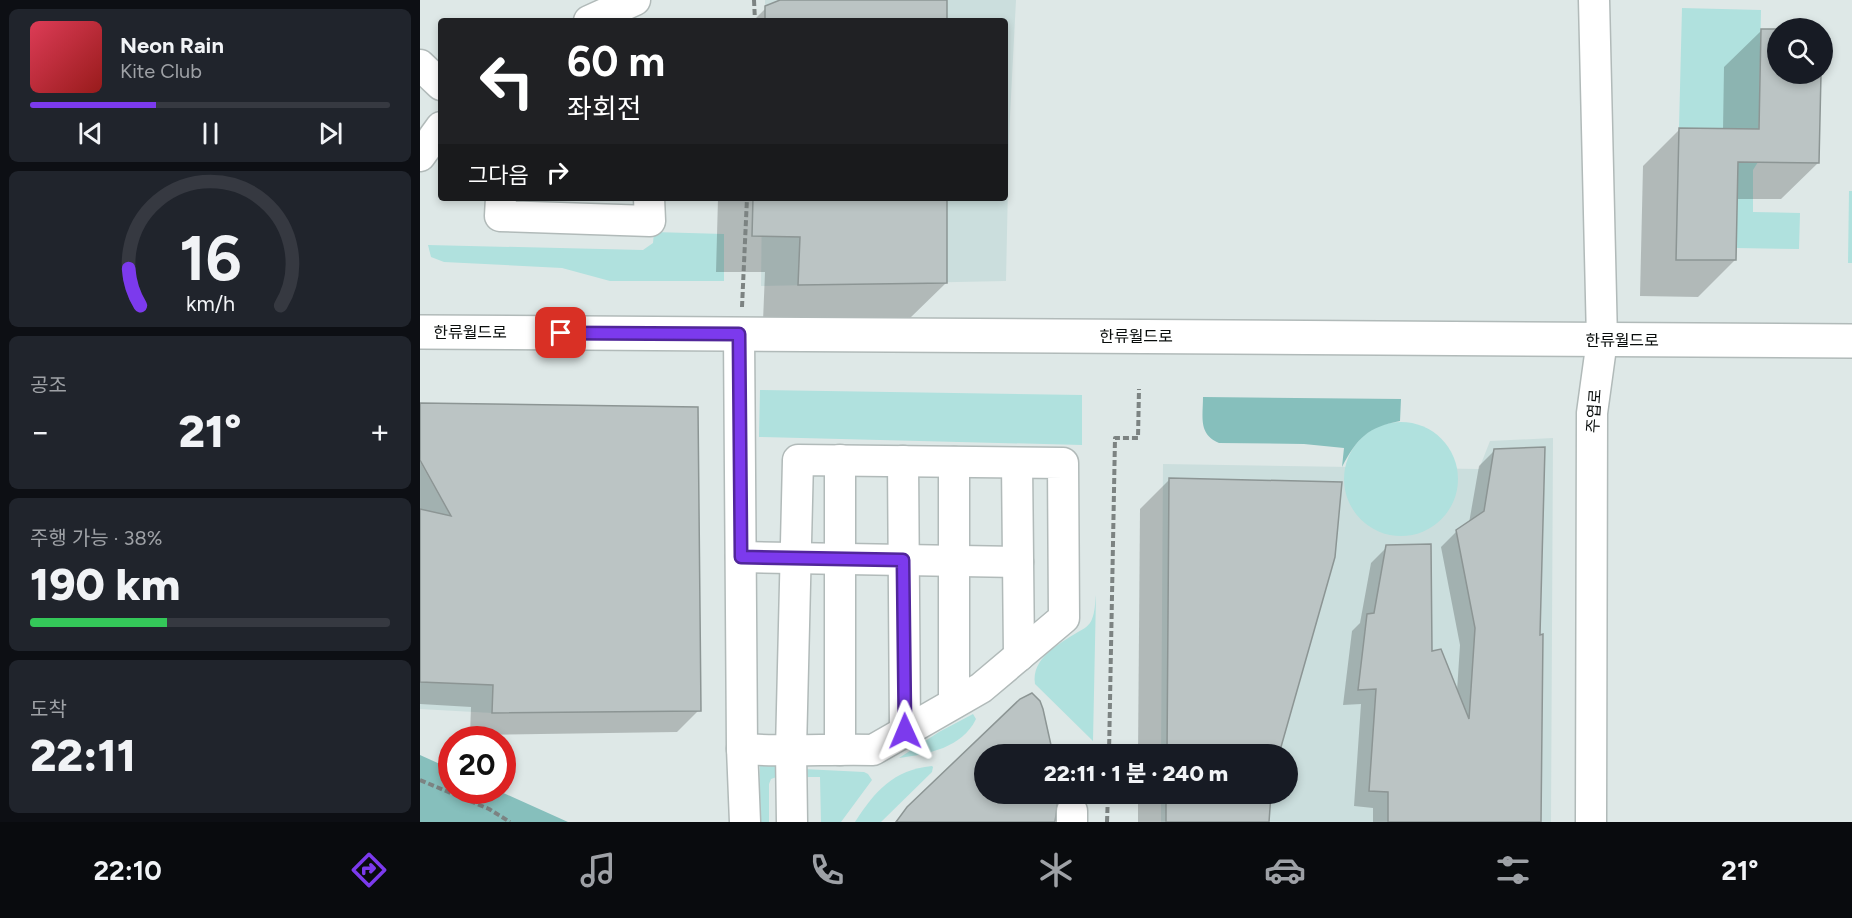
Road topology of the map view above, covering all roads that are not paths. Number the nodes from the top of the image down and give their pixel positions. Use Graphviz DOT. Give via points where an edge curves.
graph roads {
  1 [pos="635,0"];
  2 [pos="1594,0"];
  3 [pos="596,18"];
  4 [pos="420,65"];
  5 [pos="438,82"];
  6 [pos="438,131"];
  7 [pos="420,156"];
  8 [pos="501,201"];
  9 [pos="649,201"];
  10 [pos="551,208"];
  11 [pos="601,209"];
  12 [pos="741,320"];
  13 [pos="420,332"];
  14 [pos="1602,340"];
  15 [pos="1852,341"];
  16 [pos="840,460"];
  17 [pos="903,461"];
  18 [pos="954,462"];
  19 [pos="1017,463"];
  20 [pos="741,557"];
  21 [pos="794,558"];
  22 [pos="840,559"];
  23 [pos="903,560"];
  24 [pos="953,561"];
  25 [pos="1018,562"];
  26 [pos="1019,656"];
  27 [pos="954,703"];
  28 [pos="905,731"];
  29 [pos="742,750"];
  30 [pos="791,750"];
  31 [pos="840,750"];
  32 [pos="745,822"];
  33 [pos="792,822"];
  34 [pos="1591,822"];
  1 -- 3 [label="street"];
  2 -- 14 [label="street, 주엽로"];
  4 -- 5 [label="street"];
  6 -- 7 [label="street"];
  8 -- 10 [label="street" via="500,216"];
  9 -- 11 [label="street" via="650,221"];
  10 -- 11 [label="street"];
  12 -- 13 [label="main road, 한류월드로"];
  12 -- 14 [label="main road, 한류월드로"];
  12 -- 20 [label="street"];
  14 -- 15 [label="main road, 한류월드로"];
  14 -- 34 [label="street, 주엽로" via="1592,413"];
  16 -- 17 [label="street"];
  16 -- 21 [label="street" via="798,460"];
  16 -- 22 [label="street"];
  17 -- 18 [label="street"];
  17 -- 23 [label="street"];
  18 -- 19 [label="street"];
  18 -- 24 [label="street"];
  19 -- 25 [label="street"];
  19 -- 26 [label="street" via="1063,463 1064,618"];
  20 -- 21 [label="street"];
  20 -- 29 [label="street"];
  21 -- 22 [label="street"];
  21 -- 30 [label="street"];
  22 -- 23 [label="street"];
  22 -- 31 [label="street"];
  23 -- 24 [label="street"];
  23 -- 28 [label="street"];
  24 -- 25 [label="street"];
  24 -- 27 [label="street"];
  25 -- 26 [label="street"];
  26 -- 27 [label="street" via="981,688"];
  27 -- 28 [label="street"];
  28 -- 31 [label="street" via="873,750"];
  29 -- 30 [label="street"];
  29 -- 32 [label="street"];
  30 -- 31 [label="street"];
  30 -- 33 [label="street"];
}
